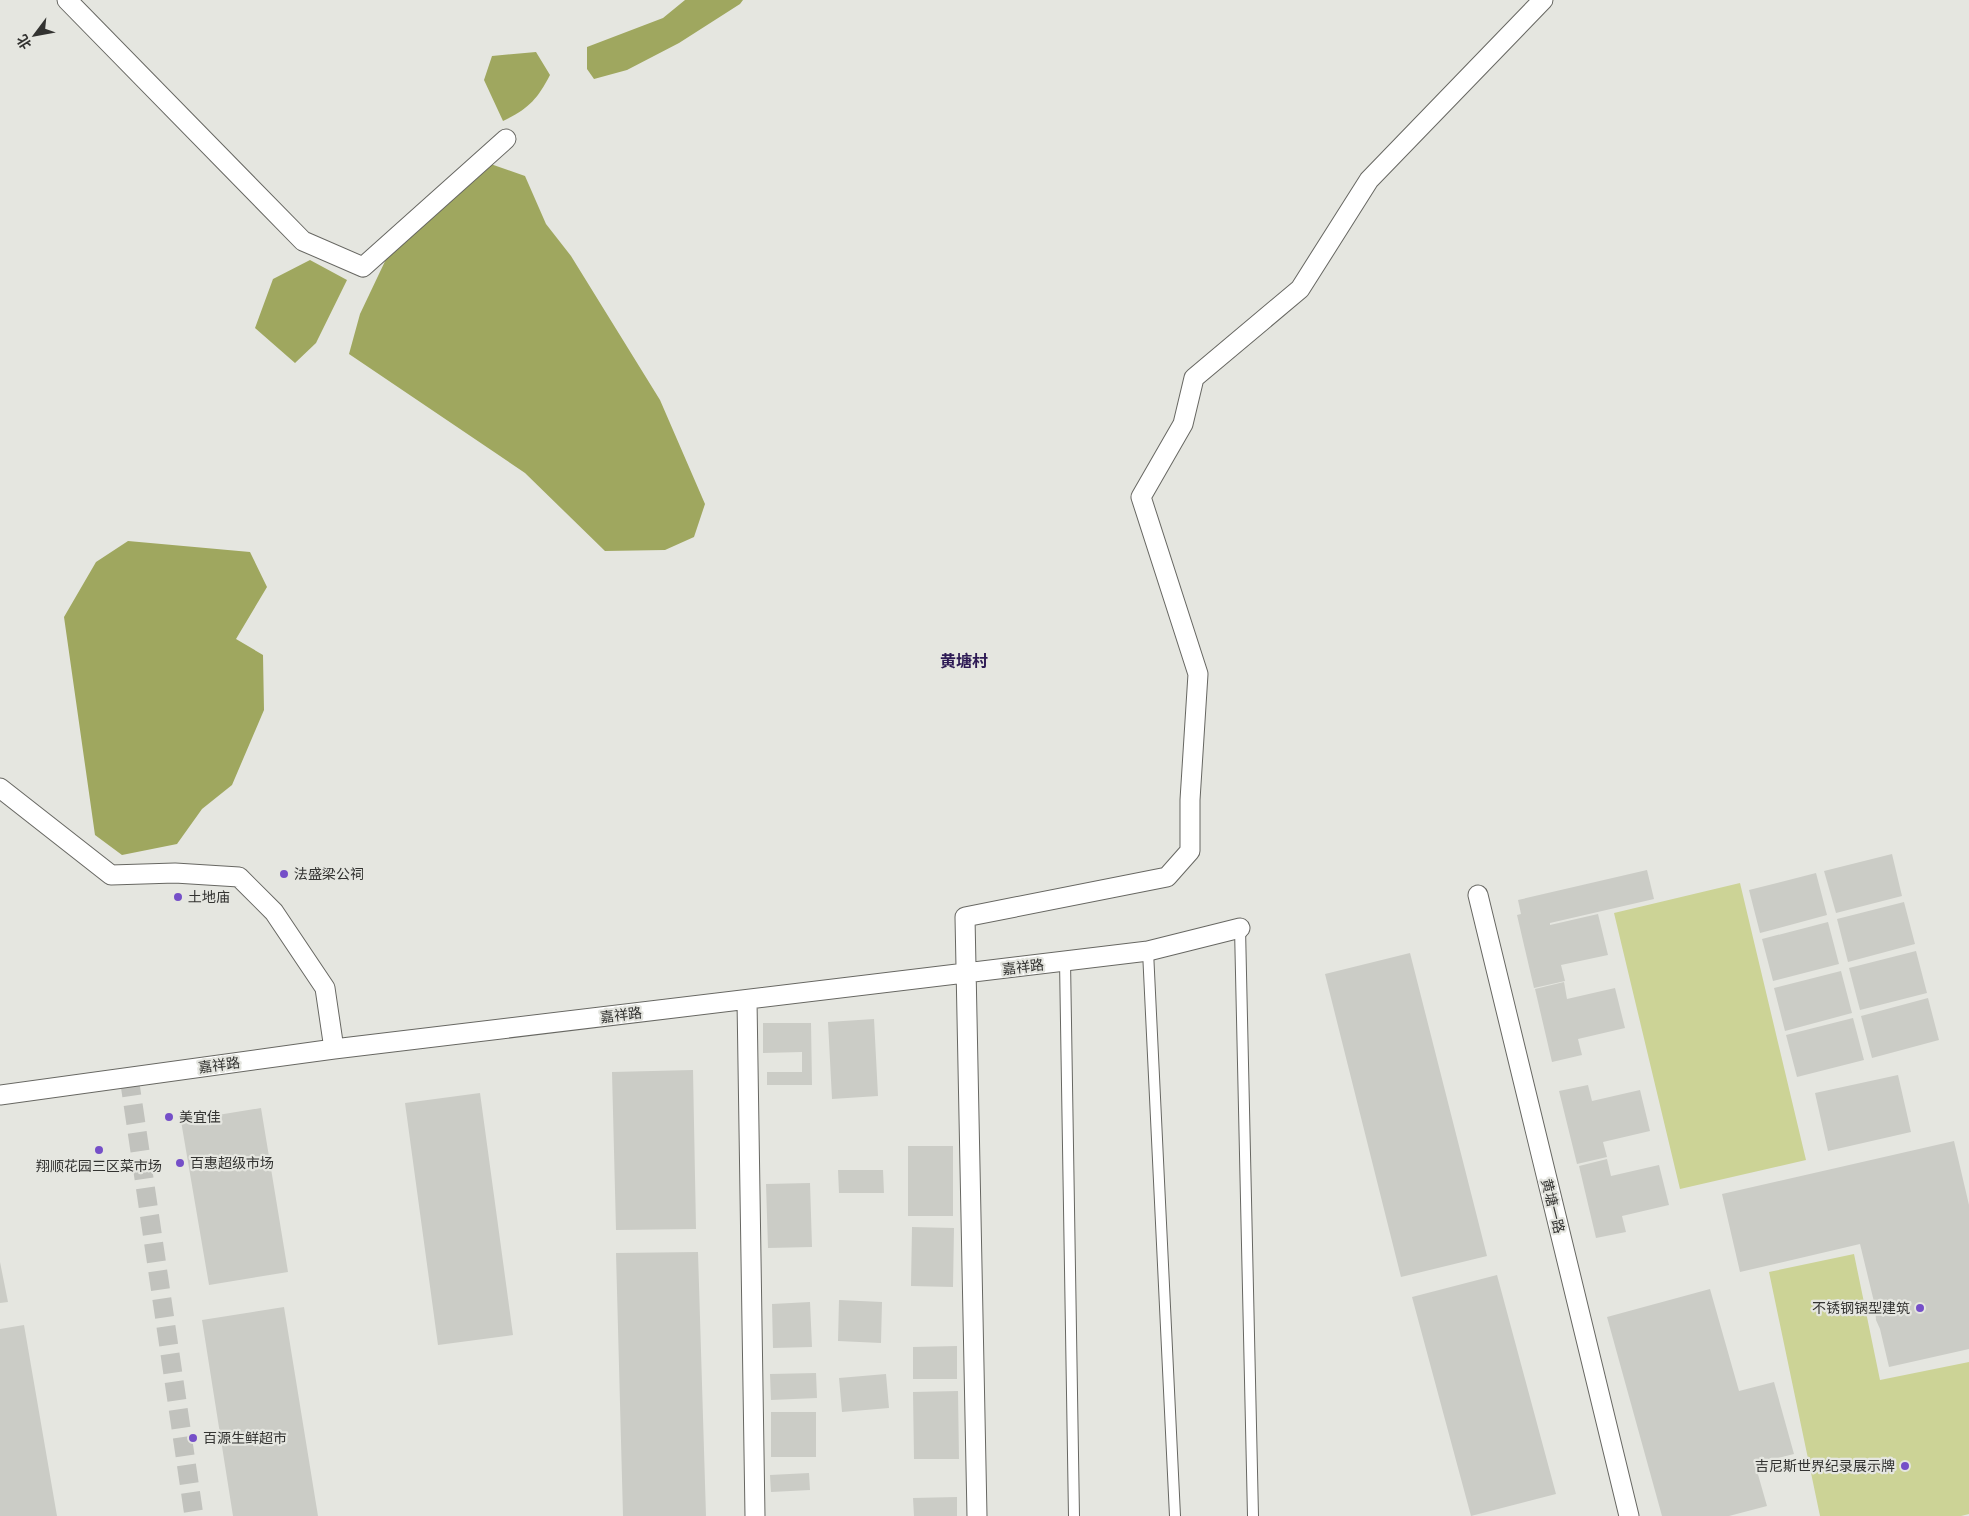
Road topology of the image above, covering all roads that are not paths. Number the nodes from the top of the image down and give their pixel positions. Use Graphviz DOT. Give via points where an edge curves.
graph roads {
  1 [pos="67,0"];
  2 [pos="1544,0"];
  3 [pos="506,139"];
  4 [pos="0,788"];
  5 [pos="1478,895"];
  6 [pos="1240,928"];
  7 [pos="1148,951"];
  8 [pos="1064,961"];
  9 [pos="965,974"];
  10 [pos="747,1000"];
  11 [pos="334,1049"];
  12 [pos="0,1095"];
  13 [pos="755,1516"];
  14 [pos="977,1516"];
  15 [pos="1074,1516"];
  16 [pos="1175,1516"];
  17 [pos="1253,1516"];
  18 [pos="1629,1516"];
  1 -- 3 [label="street" via="303,241 363,266"];
  2 -- 9 [label="street" via="1369,180 1300,288 1194,378 1183,424 1140,496 1198,674 1190,851 1168,878 965,917"];
  4 -- 11 [label="street" via="111,875 239,877 274,912 325,988"];
  5 -- 18 [label="street, 黄塘一路"];
  6 -- 7 [label="street, 嘉祥路"];
  6 -- 17 [label="lane"];
  7 -- 8 [label="street, 嘉祥路"];
  7 -- 16 [label="lane"];
  8 -- 9 [label="street, 嘉祥路"];
  8 -- 15 [label="lane"];
  9 -- 10 [label="street, 嘉祥路"];
  9 -- 14 [label="street"];
  10 -- 11 [label="street, 嘉祥路"];
  10 -- 13 [label="street"];
  11 -- 12 [label="street, 嘉祥路"];
}
